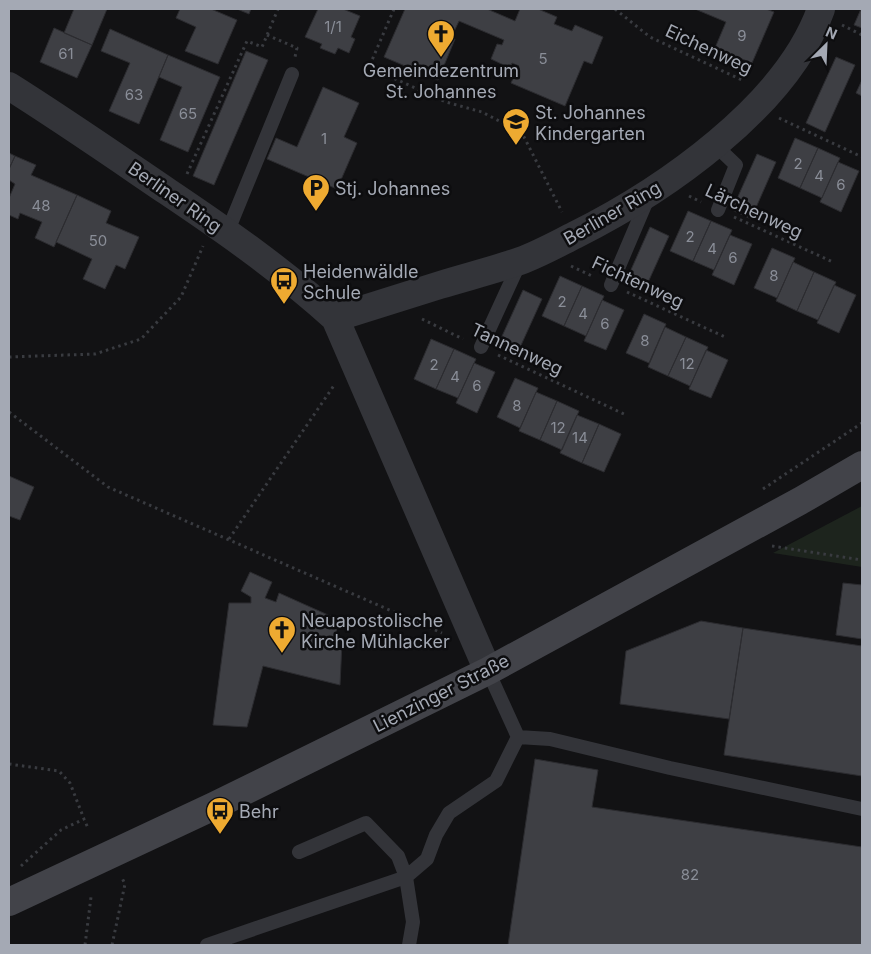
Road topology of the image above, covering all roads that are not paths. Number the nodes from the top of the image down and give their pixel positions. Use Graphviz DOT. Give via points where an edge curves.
graph roads {
  1 [pos="821,9"];
  2 [pos="292,74"];
  3 [pos="9,86"];
  4 [pos="714,144"];
  5 [pos="657,188"];
  6 [pos="718,210"];
  7 [pos="220,227"];
  8 [pos="530,257"];
  9 [pos="611,285"];
  10 [pos="335,318"];
  11 [pos="481,347"];
  12 [pos="862,465"];
  13 [pos="488,671"];
  14 [pos="518,737"];
  15 [pos="862,809"];
  16 [pos="299,852"];
  17 [pos="406,877"];
  18 [pos="13,901"];
  19 [pos="207,945"];
  20 [pos="409,945"];
  1 -- 4 [label="street, Berliner Ring" via="788,69 763,99"];
  2 -- 7 [label="lane"];
  3 -- 7 [label="street, Berliner Ring"];
  4 -- 5 [label="street, Berliner Ring"];
  4 -- 6 [label="lane" via="736,165"];
  5 -- 8 [label="street, Berliner Ring" via="598,223"];
  5 -- 9 [label="lane"];
  7 -- 10 [label="street, Berliner Ring" via="300,286"];
  8 -- 10 [label="street, Berliner Ring"];
  8 -- 11 [label="lane"];
  10 -- 13 [label="street, Berliner Ring"];
  12 -- 13 [label="street, Lienzinger Straße"];
  13 -- 14 [label="lane"];
  13 -- 18 [label="street, Lienzinger Straße"];
  14 -- 15 [label="lane" via="550,739"];
  14 -- 17 [label="lane" via="496,781 449,813 427,859"];
  16 -- 17 [label="lane" via="366,823 398,856"];
  17 -- 19 [label="lane"];
  17 -- 20 [label="lane" via="413,922"];
}
